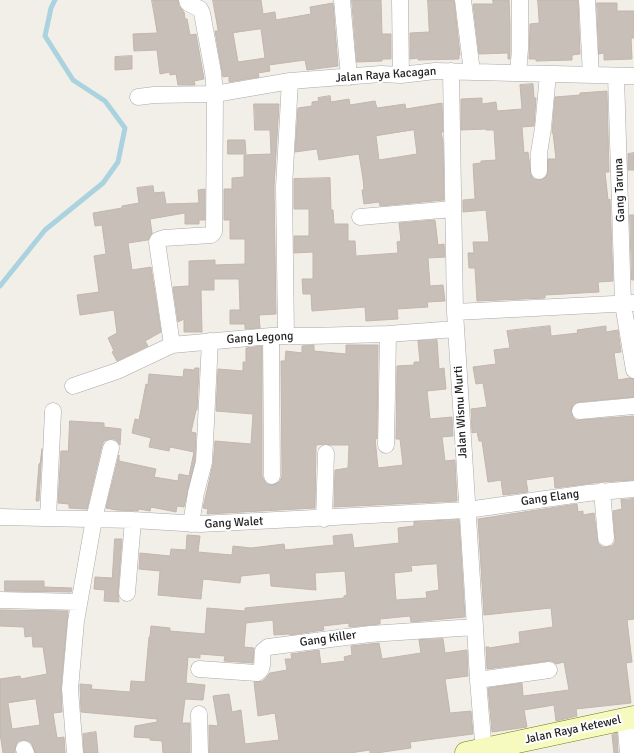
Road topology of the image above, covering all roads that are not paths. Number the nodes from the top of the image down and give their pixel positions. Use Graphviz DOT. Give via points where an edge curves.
graph roads {
  1 [pos="188,0"];
  2 [pos="342,0"];
  3 [pos="400,0"];
  4 [pos="464,0"];
  5 [pos="520,0"];
  6 [pos="587,0"];
  7 [pos="451,71"];
  8 [pos="472,72"];
  9 [pos="518,73"];
  10 [pos="548,74"];
  11 [pos="401,75"];
  12 [pos="591,75"];
  13 [pos="616,76"];
  14 [pos="634,76"];
  15 [pos="349,77"];
  16 [pos="290,81"];
  17 [pos="215,94"];
  18 [pos="138,97"];
  19 [pos="539,171"];
  20 [pos="453,209"];
  21 [pos="360,217"];
  22 [pos="628,303"];
  23 [pos="455,312"];
  24 [pos="456,329"];
  25 [pos="388,334"];
  26 [pos="279,336"];
  27 [pos="210,341"];
  28 [pos="172,344"];
  29 [pos="634,370"];
  30 [pos="73,386"];
  31 [pos="634,406"];
  32 [pos="53,411"];
  33 [pos="580,411"];
  34 [pos="386,444"];
  35 [pos="111,448"];
  36 [pos="326,454"];
  37 [pos="272,476"];
  38 [pos="634,489"];
  39 [pos="602,491"];
  40 [pos="467,510"];
  41 [pos="0,517"];
  42 [pos="48,518"];
  43 [pos="324,518"];
  44 [pos="94,519"];
  45 [pos="133,520"];
  46 [pos="192,524"];
  47 [pos="606,538"];
  48 [pos="127,593"];
  49 [pos="0,600"];
  50 [pos="79,602"];
  51 [pos="475,627"];
  52 [pos="200,669"];
  53 [pos="548,670"];
  54 [pos="478,680"];
  55 [pos="199,714"];
  56 [pos="629,732"];
  57 [pos="478,752"];
  58 [pos="75,753"];
  59 [pos="200,753"];
  1 -- 17 [label="street" via="188,3 200,9 202,13"];
  2 -- 15 [label="street"];
  3 -- 11 [label="street"];
  4 -- 8 [label="street"];
  5 -- 9 [label="street"];
  6 -- 12 [label="street"];
  7 -- 8 [label="street, Jalan Raya Kacagan"];
  7 -- 11 [label="street, Jalan Raya Kacagan"];
  7 -- 20 [label="street, Jalan Wisnu Murti"];
  8 -- 9 [label="street, Jalan Raya Kacagan"];
  9 -- 10 [label="street, Jalan Raya Kacagan"];
  10 -- 12 [label="street, Jalan Raya Kacagan"];
  10 -- 19 [label="street"];
  11 -- 15 [label="street, Jalan Raya Kacagan"];
  12 -- 13 [label="street, Jalan Raya Kacagan"];
  13 -- 14 [label="street, Jalan Raya Kacagan"];
  13 -- 22 [label="street, Gang Taruna"];
  15 -- 16 [label="street, Jalan Raya Kacagan"];
  16 -- 17 [label="street, Jalan Raya Kacagan"];
  16 -- 26 [label="street"];
  17 -- 18 [label="street, Jalan Raya Kacagan" via="154,94"];
  17 -- 28 [label="street" via="214,232 211,236 164,238 157,242"];
  20 -- 21 [label="street"];
  20 -- 23 [label="street, Jalan Wisnu Murti"];
  22 -- 23 [label="street"];
  22 -- 29 [label="street, Gang Taruna"];
  23 -- 24 [label="street, Jalan Wisnu Murti"];
  24 -- 25 [label="street, Gang Legong"];
  24 -- 40 [label="street, Jalan Wisnu Murti"];
  25 -- 26 [label="street, Gang Legong"];
  25 -- 34 [label="street"];
  26 -- 27 [label="street, Gang Legong"];
  26 -- 37 [label="street"];
  27 -- 28 [label="street, Gang Legong"];
  27 -- 46 [label="street" via="204,462"];
  28 -- 30 [label="street, Gang Legong" via="118,371"];
  31 -- 33 [label="street"];
  32 -- 42 [label="street"];
  35 -- 44 [label="street"];
  36 -- 43 [label="street"];
  38 -- 39 [label="street, Gang Elang"];
  39 -- 40 [label="street, Gang Elang"];
  39 -- 47 [label="street"];
  40 -- 43 [label="street, Gang Walet"];
  40 -- 51 [label="street, Jalan Wisnu Murti"];
  41 -- 42 [label="street, Gang Walet"];
  42 -- 44 [label="street, Gang Walet"];
  43 -- 46 [label="street, Gang Walet"];
  44 -- 45 [label="street, Gang Walet"];
  44 -- 50 [label="street"];
  45 -- 46 [label="street, Gang Walet"];
  45 -- 48 [label="street"];
  49 -- 50 [label="street"];
  50 -- 58 [label="street" via="70,689"];
  51 -- 52 [label="street, Gang Killer" via="370,634 268,647 264,651 260,672 257,673"];
  51 -- 54 [label="street, Jalan Wisnu Murti"];
  53 -- 54 [label="street"];
  54 -- 57 [label="street, Jalan Wisnu Murti"];
  55 -- 59 [label="street"];
  56 -- 57 [label="main road, Jalan Raya Ketewel"];
}
